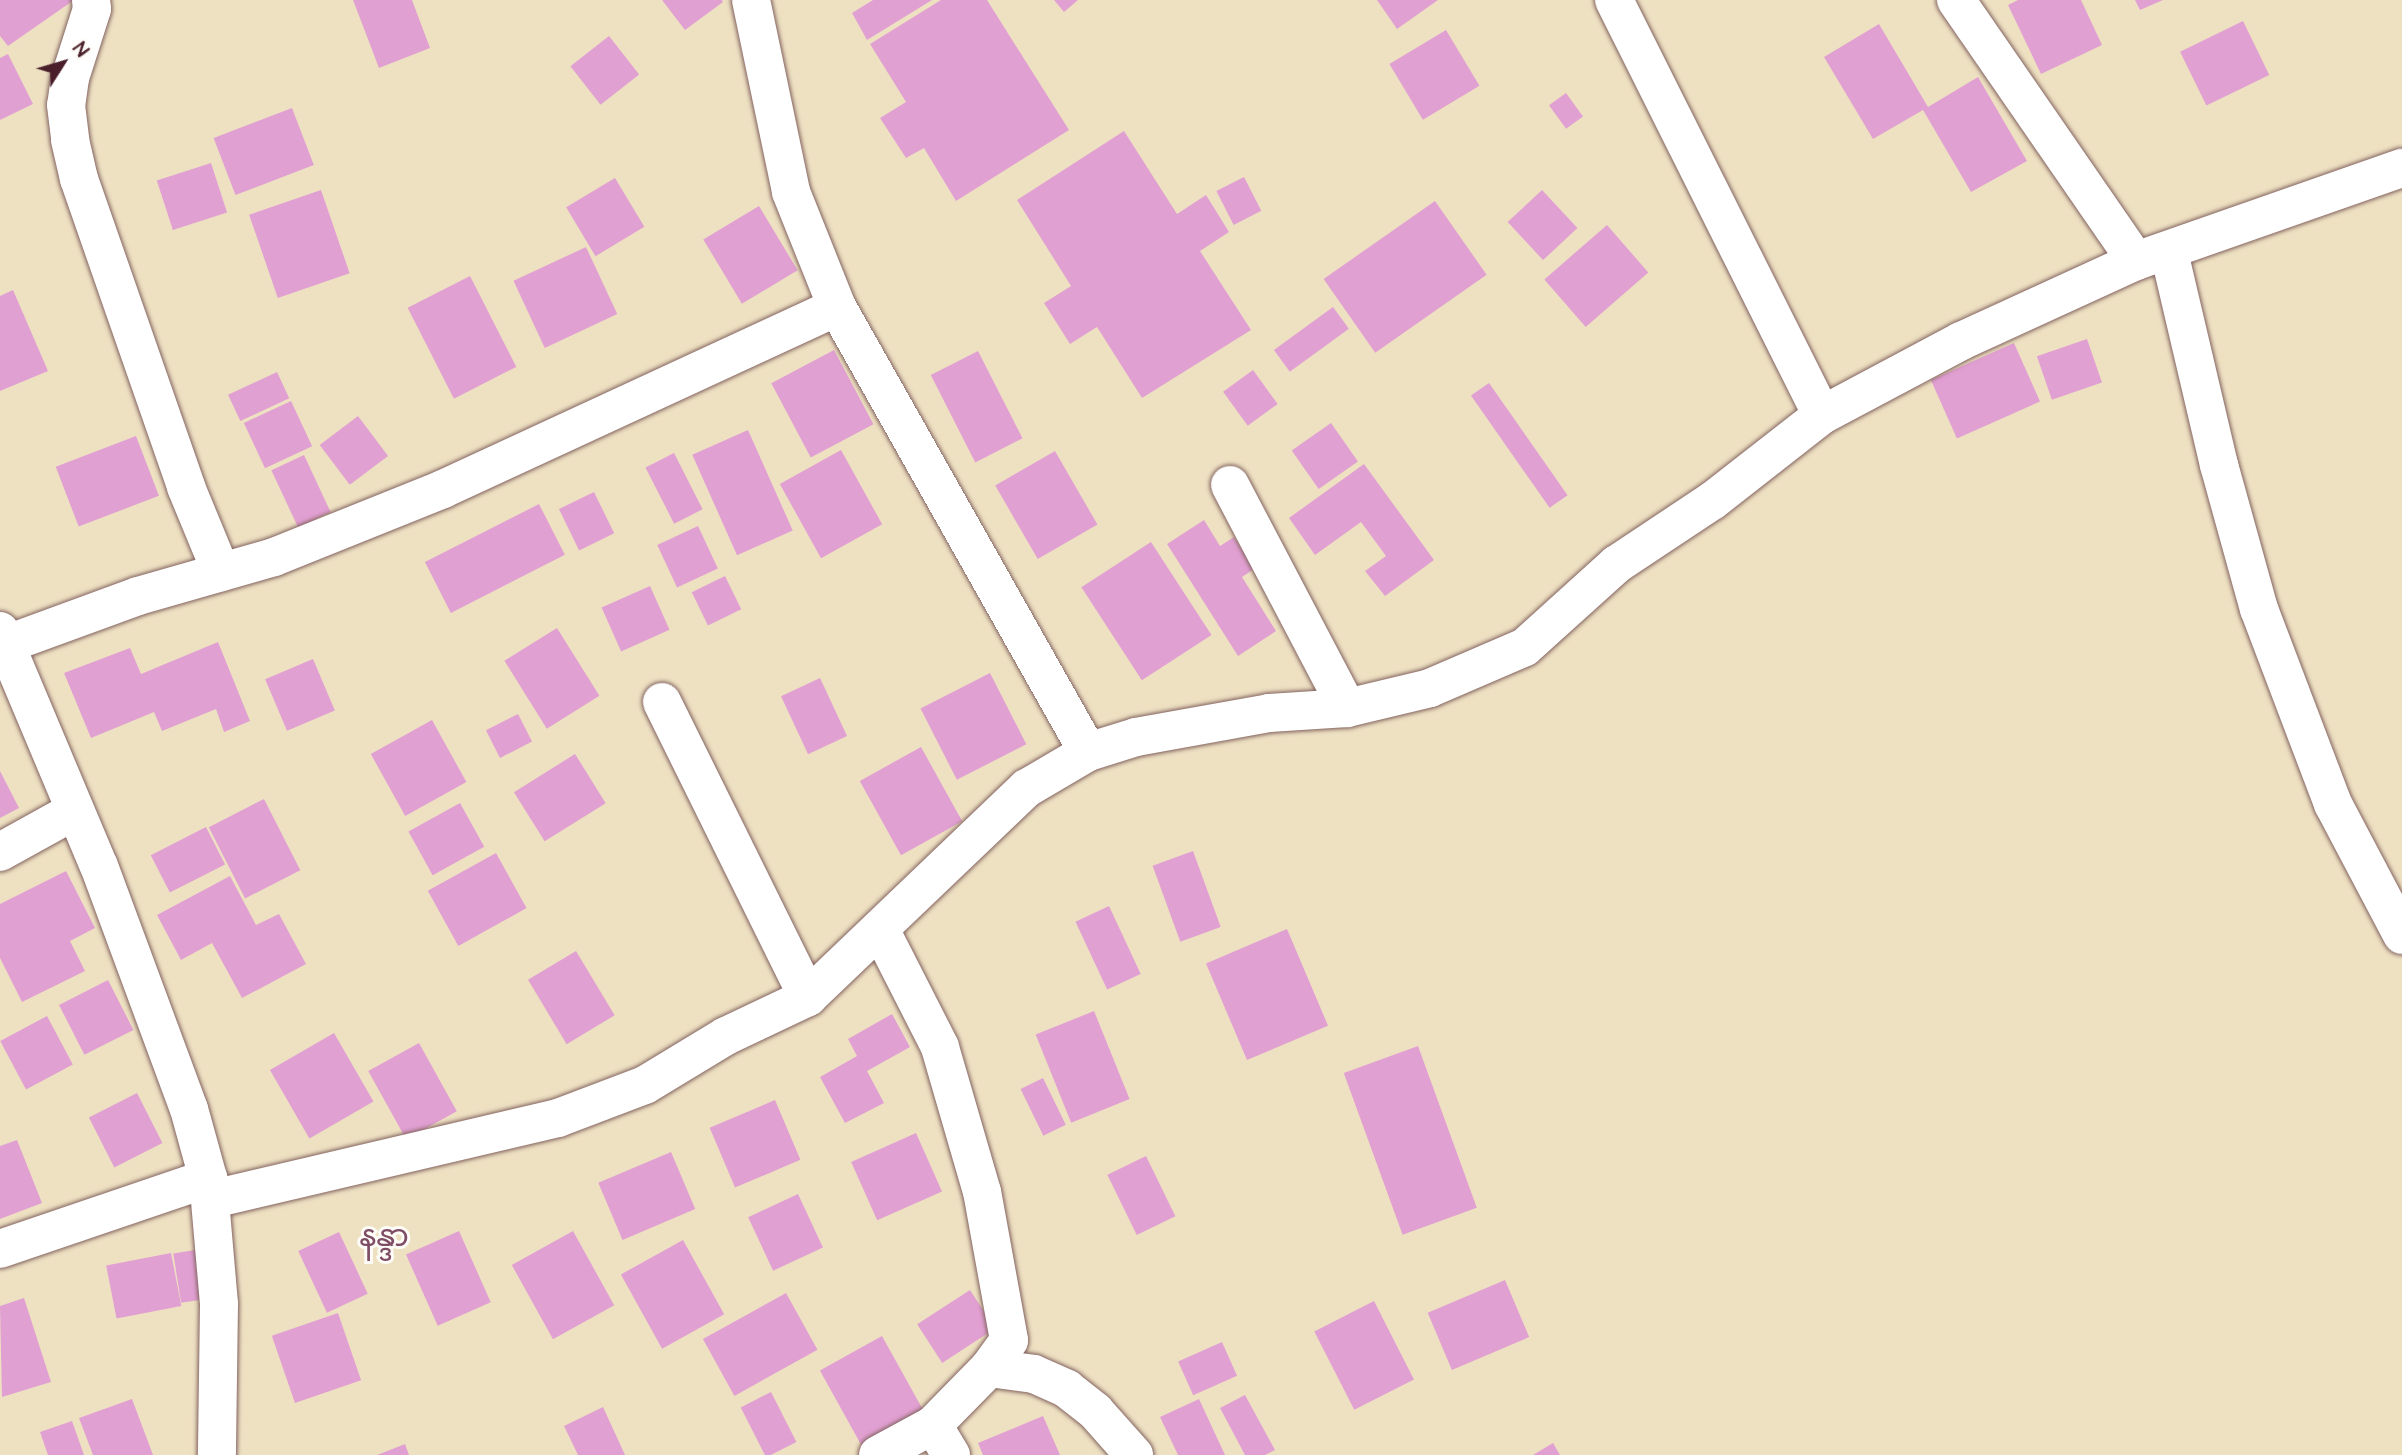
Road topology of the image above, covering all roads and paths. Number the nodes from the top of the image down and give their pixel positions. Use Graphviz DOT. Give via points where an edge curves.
graph roads {
  1 [pos="91,0"];
  2 [pos="751,0"];
  3 [pos="1614,0"];
  4 [pos="1956,0"];
  5 [pos="2402,168"];
  6 [pos="2152,257"];
  7 [pos="837,307"];
  8 [pos="1822,415"];
  9 [pos="1230,485"];
  10 [pos="221,572"];
  11 [pos="4,638"];
  12 [pos="662,702"];
  13 [pos="1347,708"];
  14 [pos="1088,752"];
  15 [pos="74,811"];
  16 [pos="0,852"];
  17 [pos="881,931"];
  18 [pos="2402,935"];
  19 [pos="808,997"];
  20 [pos="210,1189"];
  21 [pos="0,1249"];
  22 [pos="989,1368"];
  23 [pos="942,1440"];
  24 [pos="217,1455"];
  25 [pos="878,1455"];
  26 [pos="1134,1455"];
  1 -- 10 [label="street" via="66,105 76,166 186,487"];
  2 -- 7 [label="street" via="774,128 791,192"];
  3 -- 8 [label="street"];
  4 -- 6 [label="street"];
  5 -- 6 [label="street"];
  6 -- 8 [label="street" via="1961,341"];
  6 -- 18 [label="street" via="2215,452 2259,609 2333,804"];
  7 -- 10 [label="street" via="443,489 274,557"];
  7 -- 14 [label="street"];
  8 -- 13 [label="street" via="1712,501 1617,564 1525,647 1430,688"];
  9 -- 13 [label="street"];
  10 -- 11 [label="street"];
  11 -- 15 [label="street"];
  12 -- 19 [label="street"];
  13 -- 14 [label="street" via="1269,713 1136,737"];
  14 -- 17 [label="street" via="1027,788 928,879"];
  15 -- 16 [label="street"];
  15 -- 20 [label="street" via="99,866 189,1109"];
  17 -- 19 [label="street"];
  17 -- 22 [label="street" via="940,1047 982,1192 1009,1340"];
  19 -- 20 [label="street" via="726,1036 606,1103 347,1171"];
  20 -- 21 [label="street"];
  20 -- 24 [label="street" via="219,1304"];
  22 -- 23 [label="street"];
  22 -- 26 [label="street" via="1034,1374 1067,1388 1095,1410"];
  23 -- 25 [label="street"];
}
